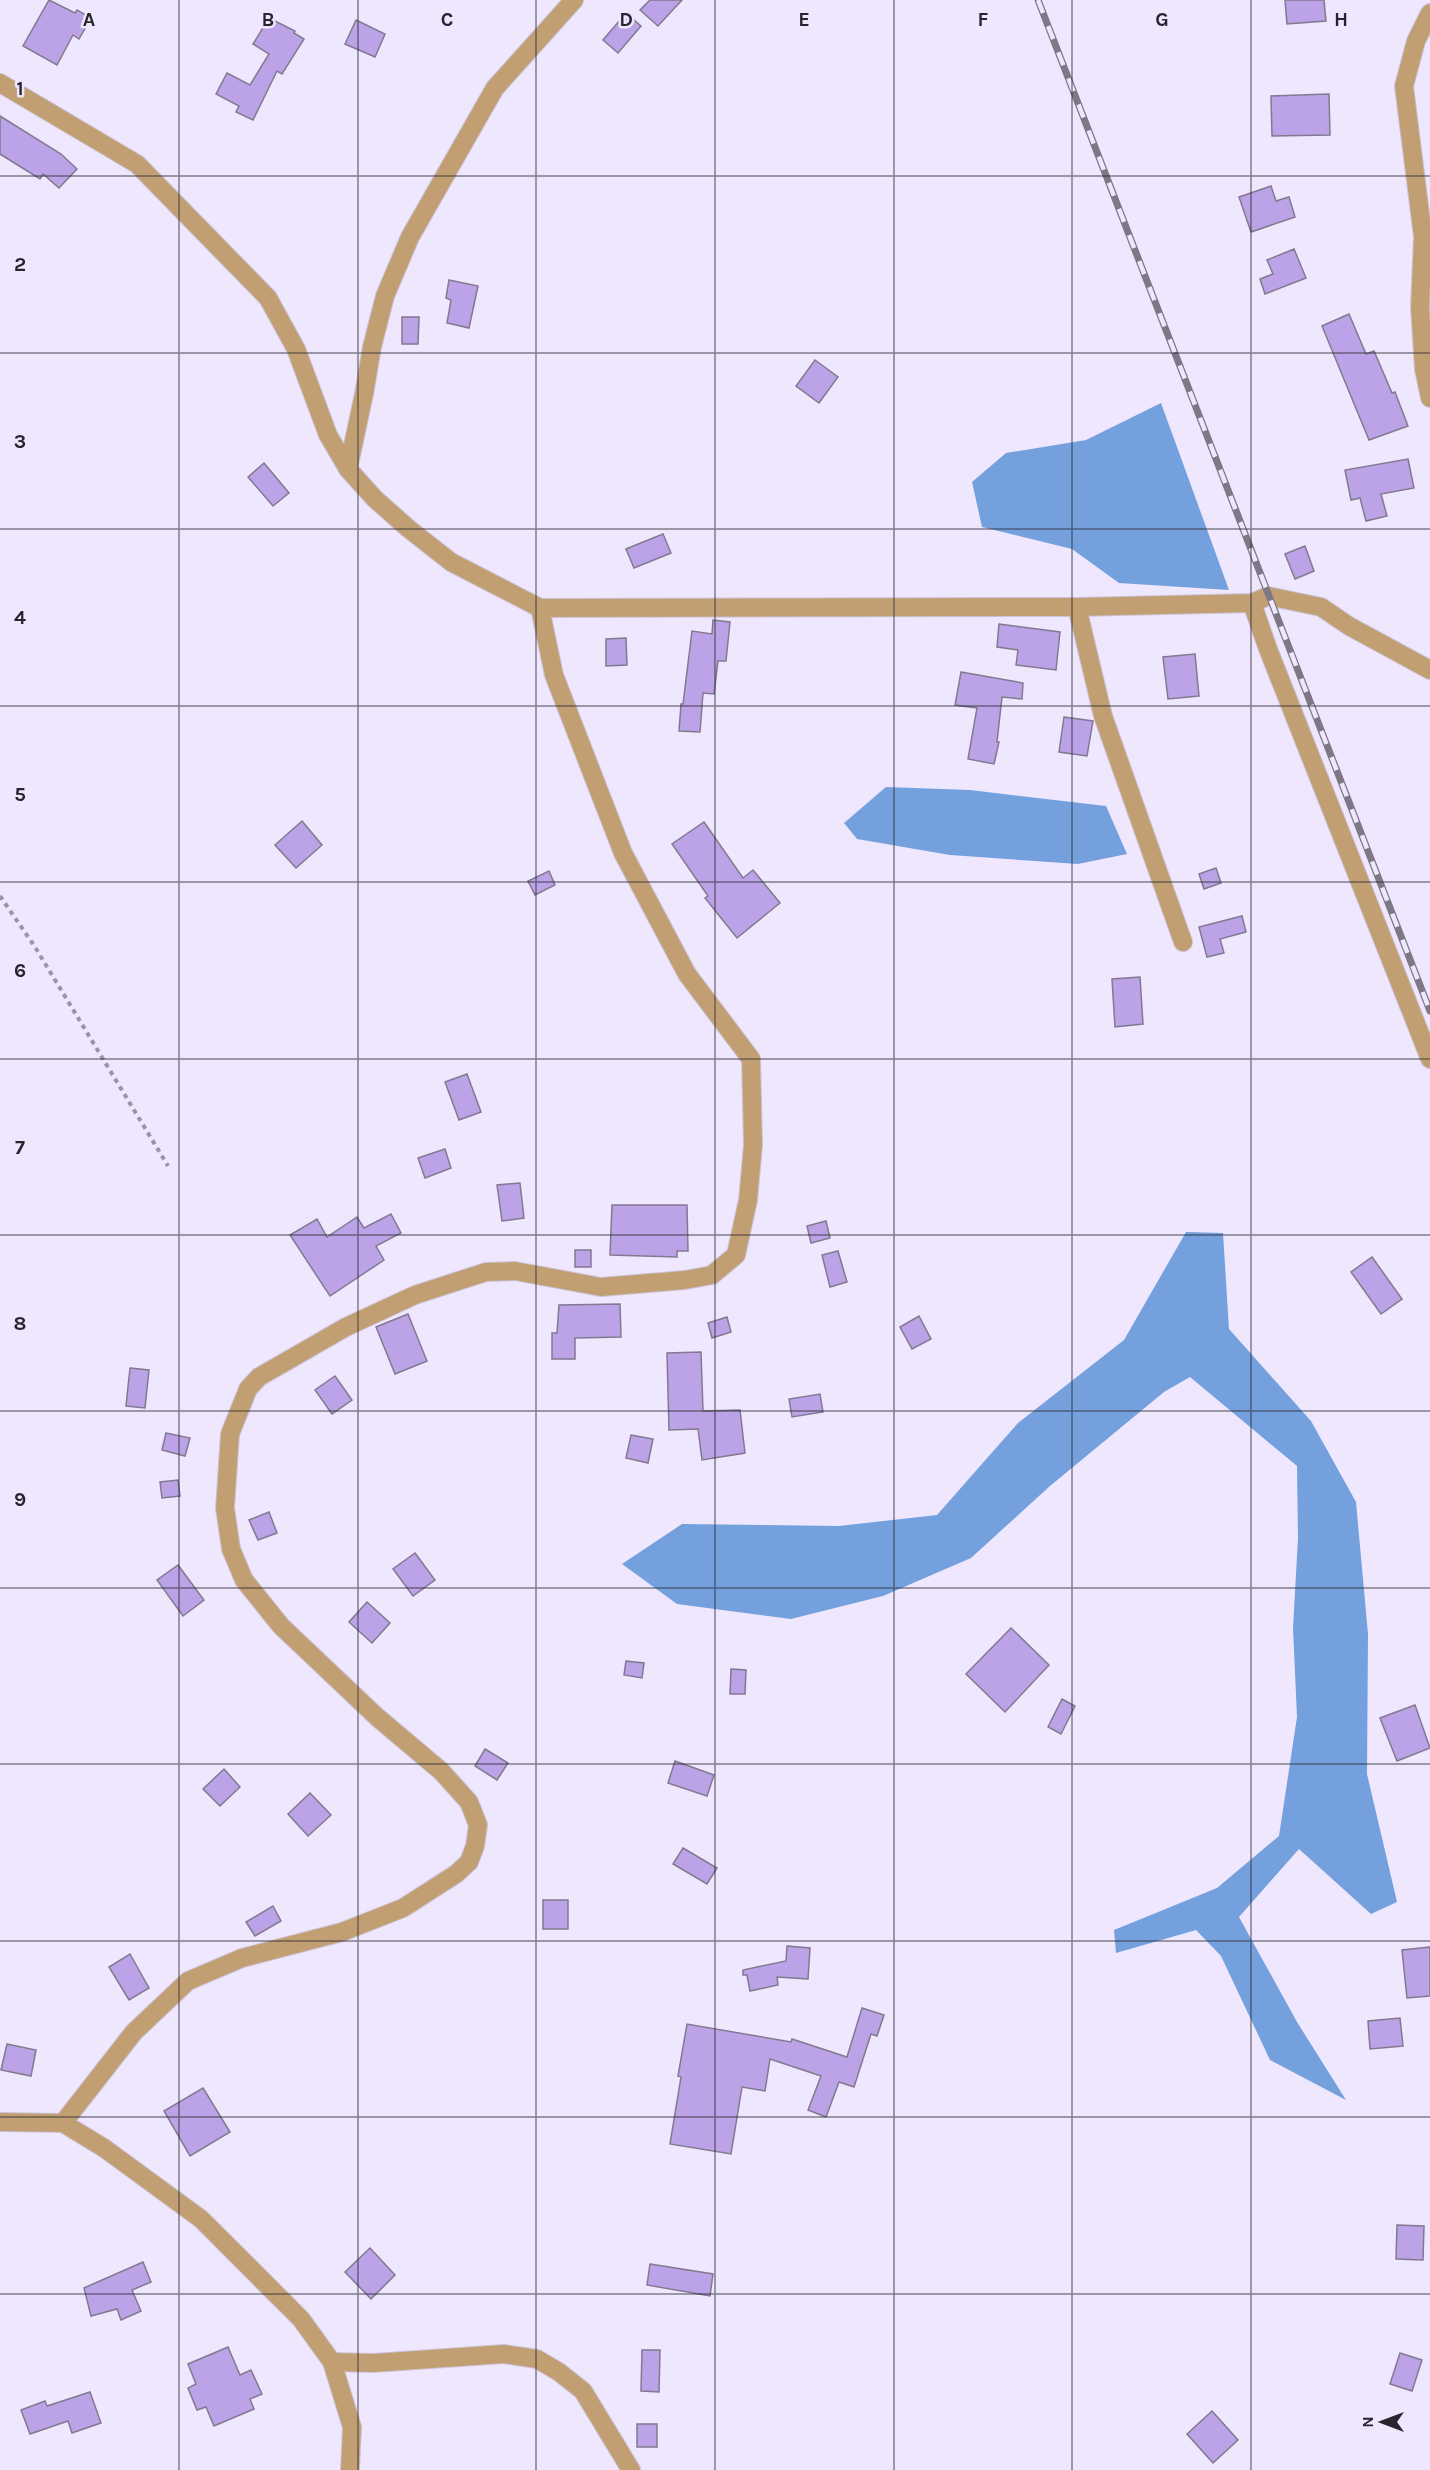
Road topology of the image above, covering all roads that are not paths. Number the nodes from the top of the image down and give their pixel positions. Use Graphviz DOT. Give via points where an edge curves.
graph roads {
  1 [pos="574,0"];
  2 [pos="1430,13"];
  3 [pos="0,83"];
  4 [pos="1430,337"];
  5 [pos="1424,369"];
  6 [pos="1430,398"];
  7 [pos="348,468"];
  8 [pos="1252,603"];
  9 [pos="1077,607"];
  10 [pos="540,608"];
  11 [pos="1429,670"];
  12 [pos="1183,942"];
  13 [pos="1430,1059"];
  14 [pos="0,2122"];
  15 [pos="63,2123"];
  16 [pos="332,2362"];
  17 [pos="350,2470"];
  18 [pos="631,2470"];
  1 -- 7 [label="street" via="495,88 410,237 385,296"];
  2 -- 5 [label="street" via="1416,40 1404,86 1423,237 1420,307"];
  3 -- 7 [label="street" via="137,164 268,298 296,349 328,435"];
  4 -- 5 [label="street"];
  5 -- 6 [label="street"];
  7 -- 10 [label="street" via="375,499 451,562"];
  8 -- 9 [label="street"];
  8 -- 11 [label="street" via="1268,596 1321,607"];
  8 -- 13 [label="street"];
  9 -- 10 [label="street"];
  9 -- 12 [label="street" via="1102,716"];
  10 -- 15 [label="street" via="554,675 623,853 687,974 751,1059 753,1145 748,1200 736,1255 712,1275 602,1287 515,1271 486,1272 415,1295 346,1327 260,1377 248,1389 230,1434 225,1508 231,1549 244,1580 281,1626 441,1771 469,1802 478,1825 475,1846 469,1862 456,1874 404,1908 342,1932 242,1958 188,1981 134,2032"];
  14 -- 15 [label="street"];
  15 -- 16 [label="street" via="201,2219 301,2319"];
  16 -- 17 [label="street" via="352,2427"];
  16 -- 18 [label="street" via="504,2354 537,2359 583,2391"];
}
